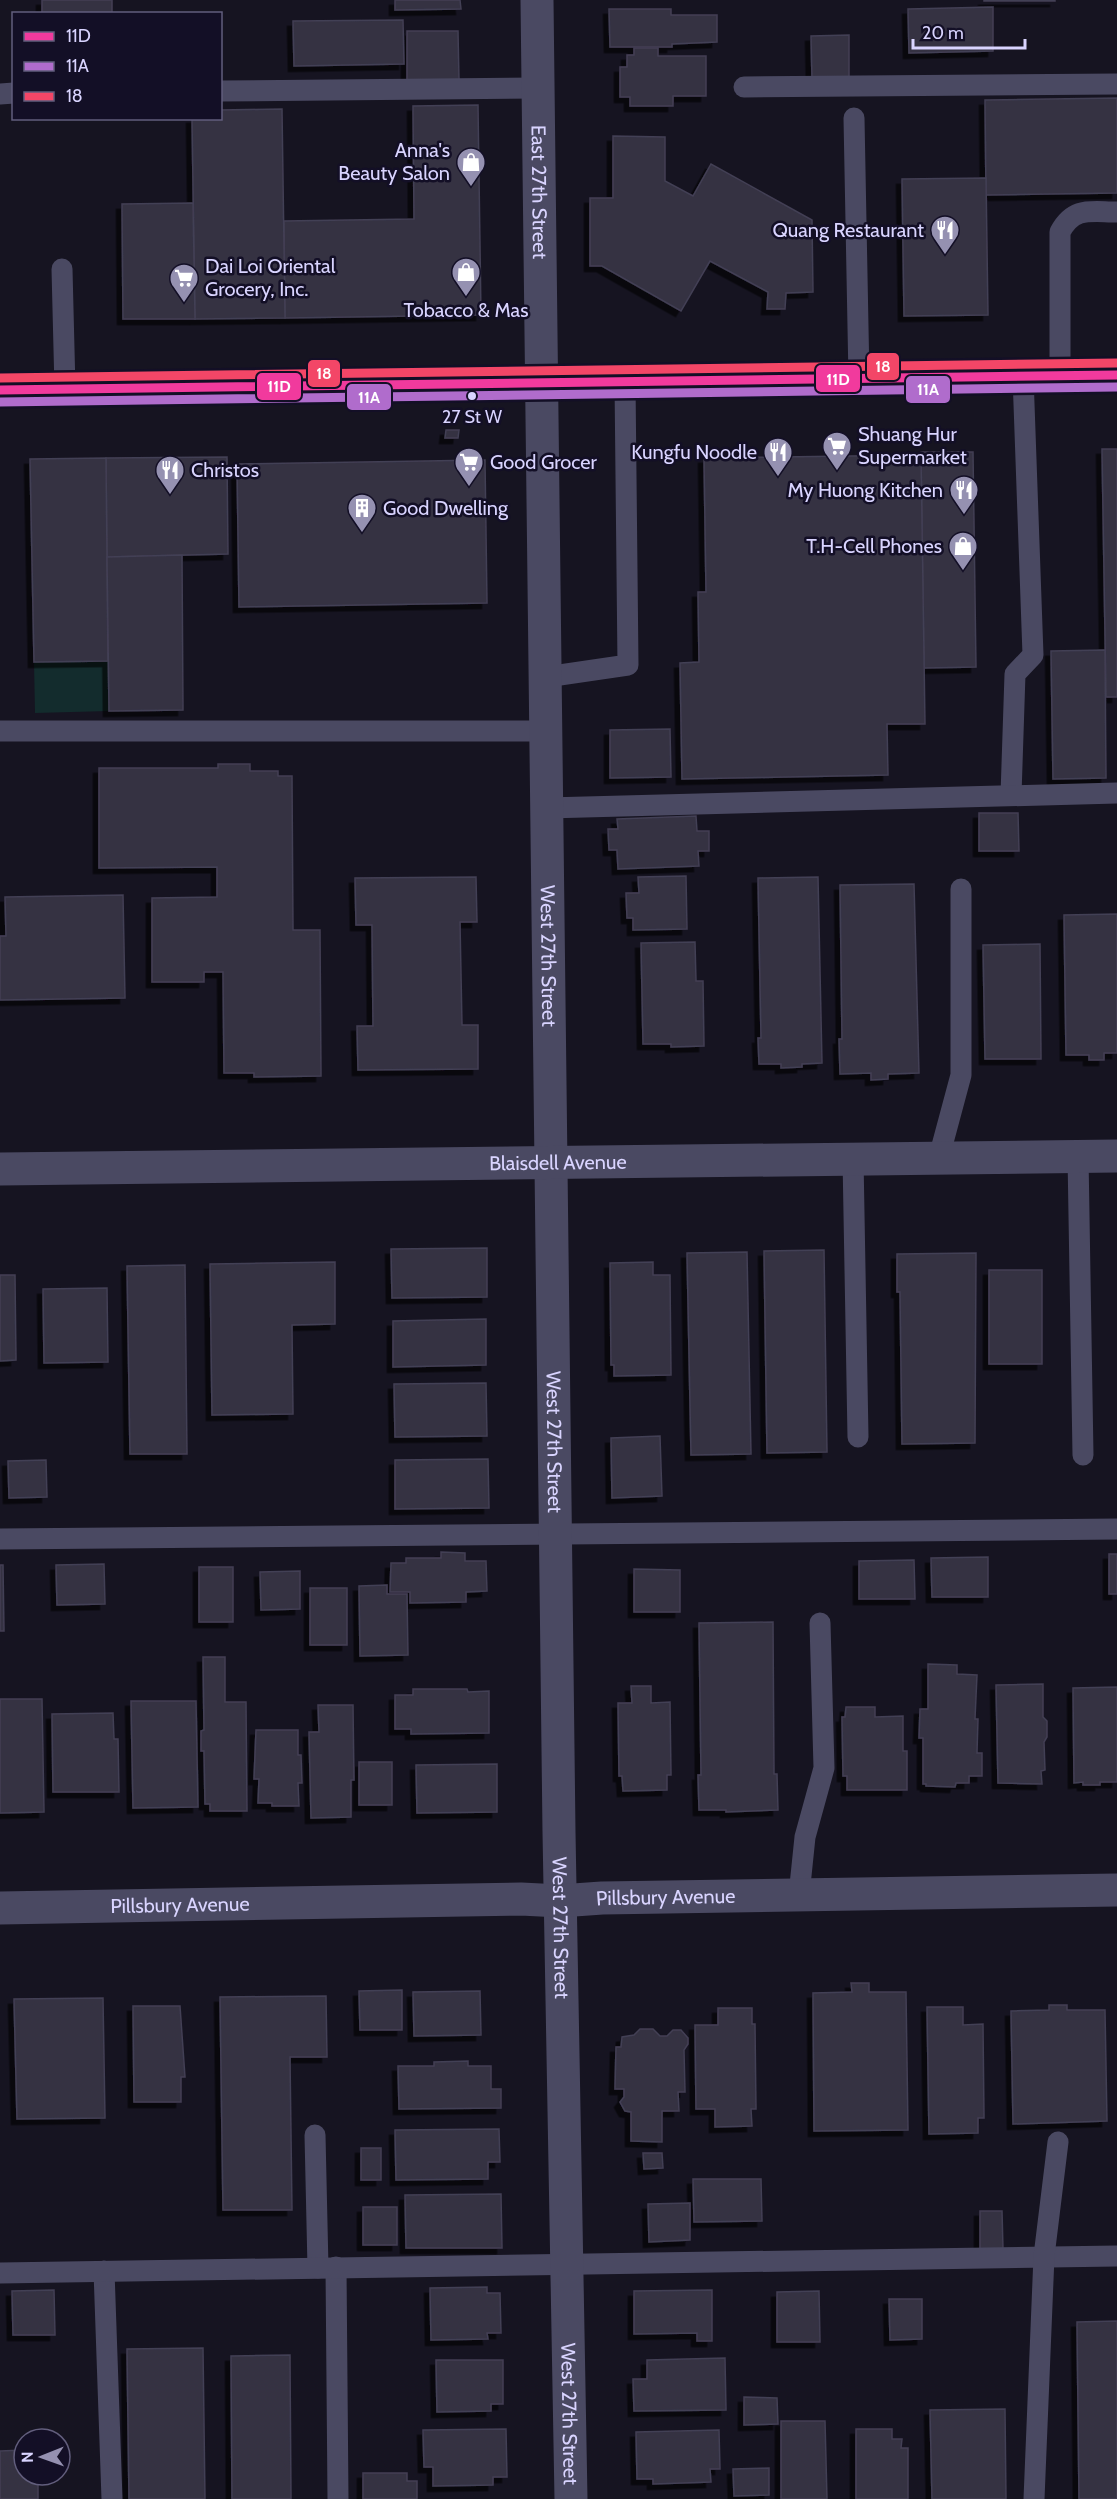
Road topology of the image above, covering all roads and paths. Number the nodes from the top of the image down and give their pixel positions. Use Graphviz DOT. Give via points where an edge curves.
graph roads {
  1 [pos="537,0"];
  2 [pos="1117,84"];
  3 [pos="744,87"];
  4 [pos="538,88"];
  5 [pos="222,91"];
  6 [pos="854,118"];
  7 [pos="1117,212"];
  8 [pos="62,269"];
  9 [pos="1117,375"];
  10 [pos="1023,376"];
  11 [pos="1060,376"];
  12 [pos="859,379"];
  13 [pos="625,382"];
  14 [pos="540,383"];
  15 [pos="65,389"];
  16 [pos="0,390"];
  17 [pos="546,678"];
  18 [pos="546,731"];
  19 [pos="0,732"];
  20 [pos="1117,792"];
  21 [pos="1011,795"];
  22 [pos="547,808"];
  23 [pos="961,889"];
  24 [pos="1078,1156"];
  25 [pos="1117,1156"];
  26 [pos="939,1157"];
  27 [pos="853,1158"];
  28 [pos="550,1163"];
  29 [pos="0,1169"];
  30 [pos="858,1437"];
  31 [pos="1083,1455"];
  32 [pos="1117,1529"];
  33 [pos="557,1534"];
  34 [pos="0,1539"];
  35 [pos="820,1623"];
  36 [pos="1117,1890"];
  37 [pos="799,1895"];
  38 [pos="560,1901"];
  39 [pos="0,1908"];
  40 [pos="315,2135"];
  41 [pos="1058,2142"];
  42 [pos="1044,2256"];
  43 [pos="1117,2256"];
  44 [pos="566,2263"];
  45 [pos="327,2268"];
  46 [pos="104,2271"];
  47 [pos="0,2272"];
  48 [pos="112,2499"];
  49 [pos="338,2499"];
  50 [pos="571,2499"];
  51 [pos="1034,2499"];
  1 -- 4 [label="street, East 27th Street"];
  2 -- 3 [label="lane"];
  4 -- 5 [label="lane"];
  4 -- 14 [label="street, East 27th Street"];
  6 -- 12 [label="lane"];
  7 -- 11 [label="lane" via="1077,213 1060,232"];
  8 -- 15 [label="lane"];
  9 -- 11 [label="street"];
  10 -- 11 [label="street"];
  10 -- 12 [label="street"];
  10 -- 21 [label="lane" via="1033,655 1015,674"];
  12 -- 13 [label="street"];
  13 -- 14 [label="street"];
  13 -- 17 [label="lane" via="628,664"];
  14 -- 15 [label="street"];
  14 -- 17 [label="street, West 27th Street"];
  15 -- 16 [label="street"];
  17 -- 18 [label="street, West 27th Street"];
  18 -- 19 [label="lane"];
  18 -- 22 [label="street, West 27th Street"];
  20 -- 21 [label="lane"];
  21 -- 22 [label="lane"];
  22 -- 28 [label="street, West 27th Street"];
  23 -- 26 [label="lane" via="961,1075"];
  24 -- 25 [label="street, Blaisdell Avenue"];
  24 -- 26 [label="street, Blaisdell Avenue"];
  24 -- 31 [label="lane"];
  26 -- 27 [label="street, Blaisdell Avenue"];
  27 -- 28 [label="street, Blaisdell Avenue"];
  27 -- 30 [label="lane"];
  28 -- 29 [label="street, Blaisdell Avenue"];
  28 -- 33 [label="street, West 27th Street"];
  32 -- 33 [label="lane"];
  33 -- 34 [label="lane"];
  33 -- 38 [label="street, West 27th Street"];
  35 -- 37 [label="lane" via="824,1768 805,1837"];
  36 -- 37 [label="street, Pillsbury Avenue"];
  37 -- 38 [label="street, Pillsbury Avenue"];
  38 -- 39 [label="street, Pillsbury Avenue"];
  38 -- 44 [label="street, West 27th Street"];
  40 -- 45 [label="lane"];
  41 -- 42 [label="lane"];
  42 -- 43 [label="lane"];
  42 -- 44 [label="lane"];
  42 -- 51 [label="lane"];
  44 -- 45 [label="lane"];
  44 -- 50 [label="street, West 27th Street"];
  45 -- 46 [label="lane"];
  45 -- 49 [label="lane"];
  46 -- 47 [label="lane"];
  46 -- 48 [label="lane"];
}
